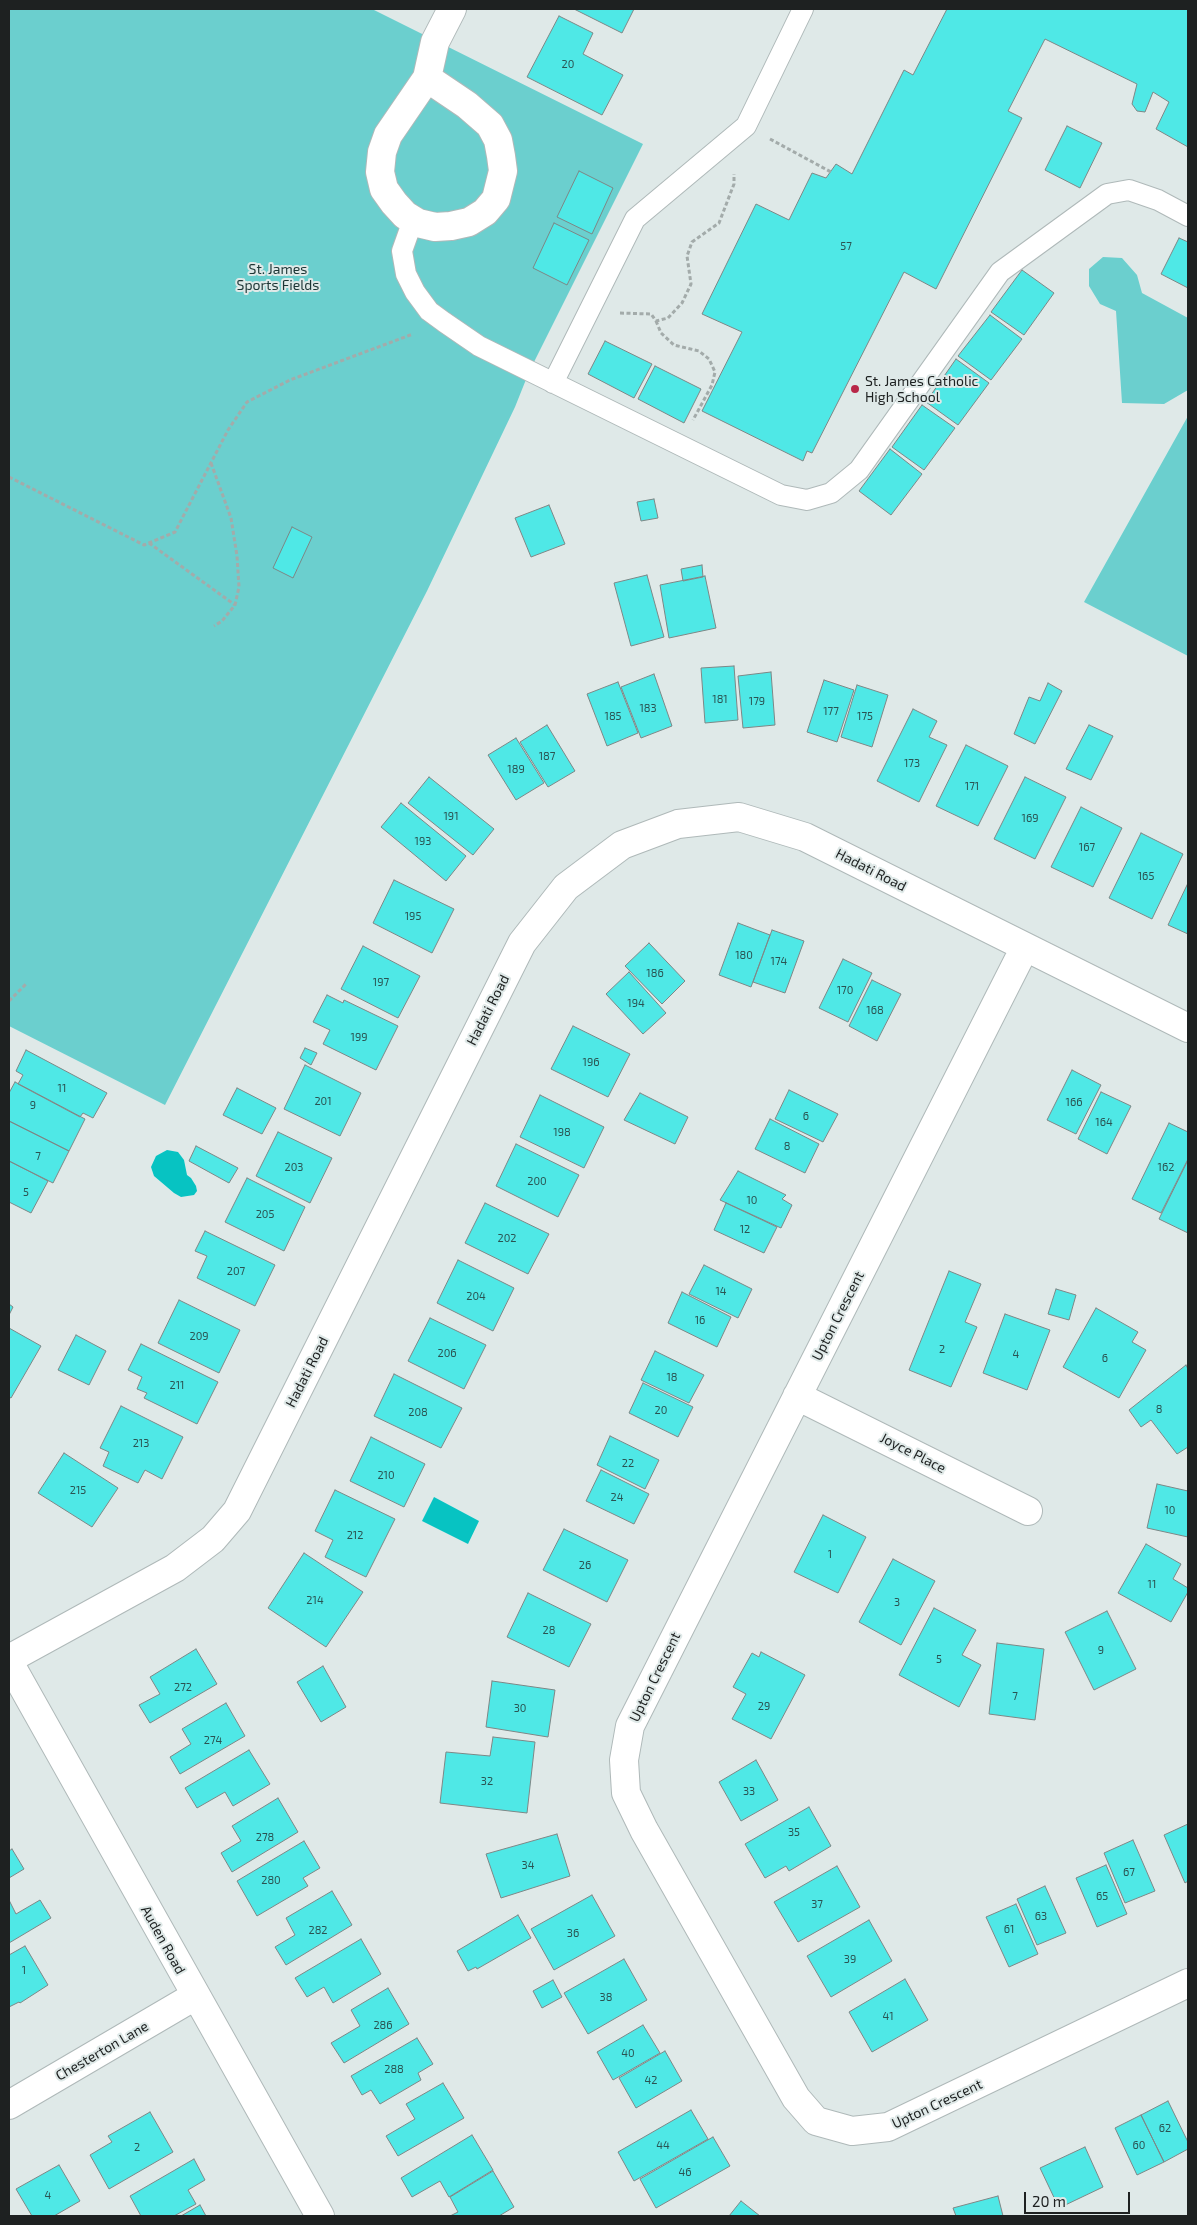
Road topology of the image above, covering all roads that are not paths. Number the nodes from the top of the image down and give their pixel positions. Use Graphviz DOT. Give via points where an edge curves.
graph roads {
  1 [pos="452,9"];
  2 [pos="803,9"];
  3 [pos="427,78"];
  4 [pos="1188,216"];
  5 [pos="413,220"];
  6 [pos="553,383"];
  7 [pos="1025,947"];
  8 [pos="1188,1028"];
  9 [pos="797,1396"];
  10 [pos="1028,1511"];
  11 [pos="9,1661"];
  12 [pos="1188,1983"];
  13 [pos="194,1996"];
  14 [pos="9,2105"];
  15 [pos="320,2216"];
  1 -- 3 [label="street" via="435,42"];
  2 -- 6 [label="lane" via="746,126 635,219"];
  3 -- 5 [label="street" via="388,135 380,172 384,189"];
  3 -- 5 [label="street" via="490,125 498,140 503,171 496,199 485,212 469,222 435,227"];
  4 -- 6 [label="lane" via="1158,200 1129,190 1107,194 1000,272 859,470 831,493 807,500 781,496"];
  5 -- 6 [label="lane" via="402,251 406,274 414,292 429,311 479,346"];
  7 -- 8 [label="street, Hadati Road"];
  7 -- 9 [label="street, Upton Crescent"];
  7 -- 11 [label="street, Hadati Road" via="805,837 740,817 678,824 622,846 566,887 522,943 237,1511 213,1539 175,1568"];
  9 -- 10 [label="street, Joyce Place"];
  9 -- 12 [label="street, Upton Crescent" via="630,1726 624,1760 626,1793 644,1830 796,2098 816,2121 852,2131 888,2127"];
  11 -- 13 [label="street, Auden Road"];
  13 -- 14 [label="street, Chesterton Lane"];
  13 -- 15 [label="street, Auden Road"];
}
